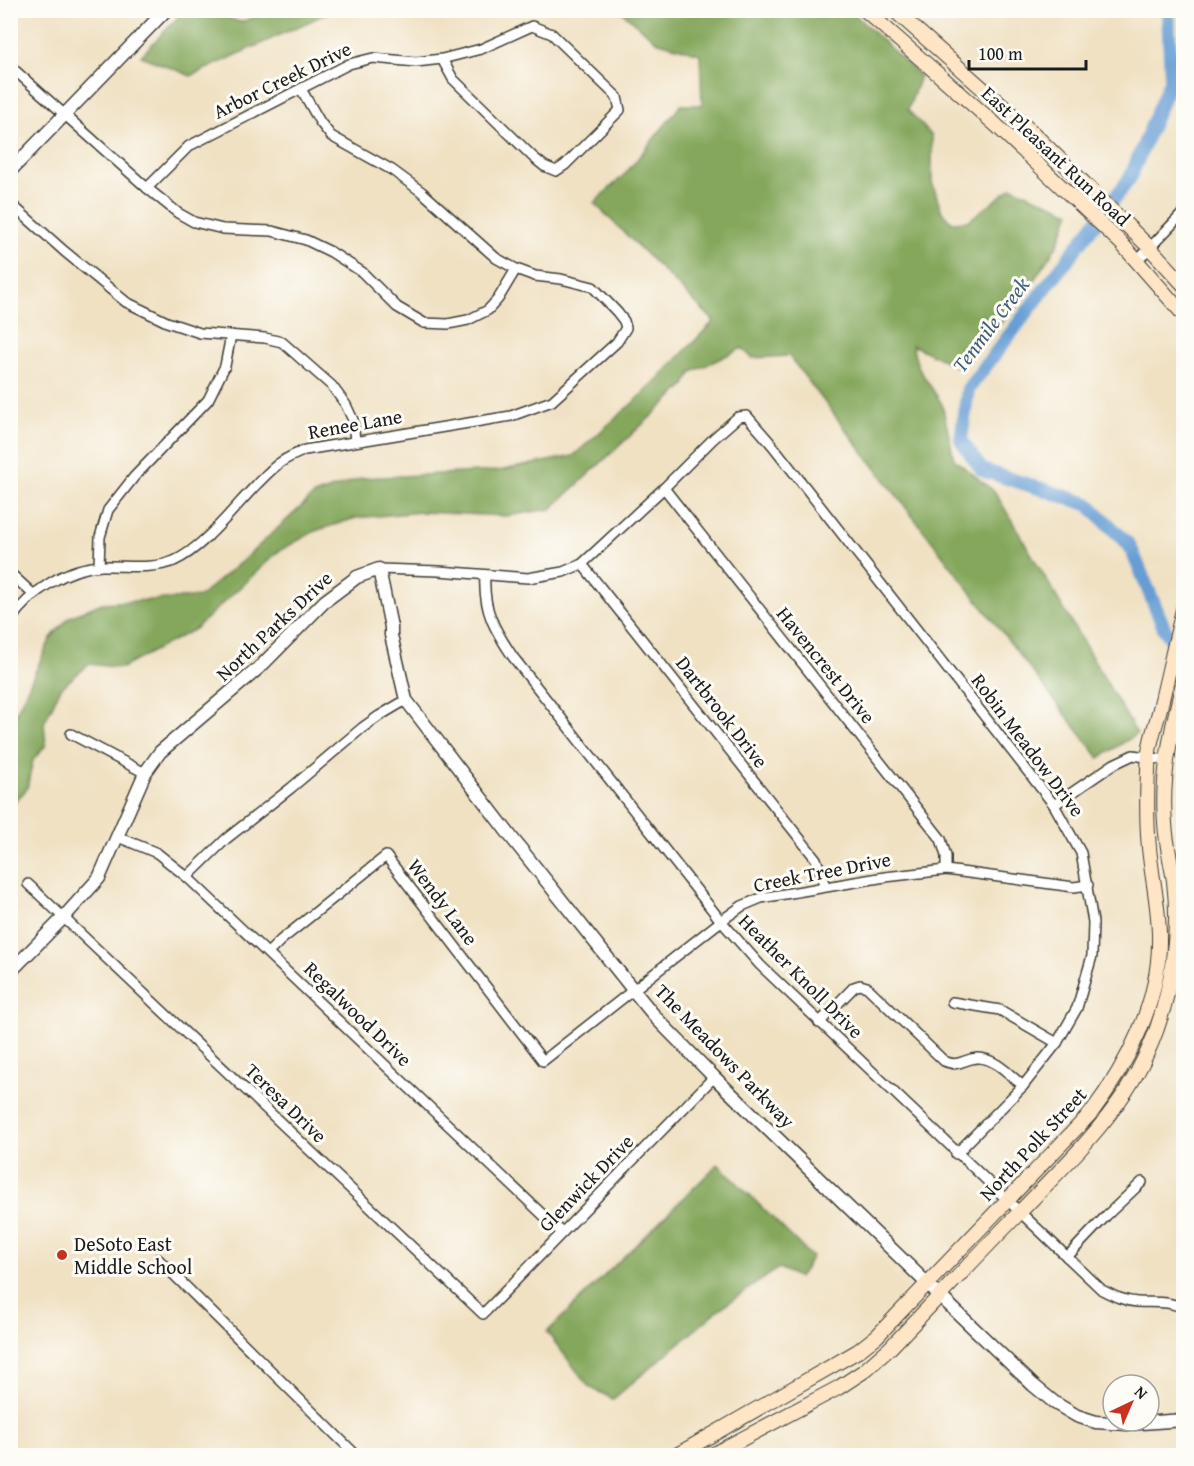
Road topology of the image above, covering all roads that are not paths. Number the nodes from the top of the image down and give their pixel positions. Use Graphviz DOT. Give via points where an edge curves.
graph roads {
  1 [pos="166,10"];
  2 [pos="865,10"];
  3 [pos="894,10"];
  4 [pos="442,59"];
  5 [pos="10,66"];
  6 [pos="965,72"];
  7 [pos="952,87"];
  8 [pos="301,88"];
  9 [pos="65,115"];
  10 [pos="10,171"];
  11 [pos="147,188"];
  12 [pos="10,203"];
  13 [pos="1184,212"];
  14 [pos="1149,247"];
  15 [pos="1138,260"];
  16 [pos="516,269"];
  17 [pos="1184,285"];
  18 [pos="1184,315"];
  19 [pos="231,335"];
  20 [pos="747,416"];
  21 [pos="355,441"];
  22 [pos="664,489"];
  23 [pos="582,564"];
  24 [pos="99,566"];
  25 [pos="379,569"];
  26 [pos="10,573"];
  27 [pos="485,575"];
  28 [pos="34,595"];
  29 [pos="1184,606"];
  30 [pos="10,621"];
  31 [pos="1184,679"];
  32 [pos="406,700"];
  33 [pos="71,734"];
  34 [pos="1149,757"];
  35 [pos="1166,760"];
  36 [pos="145,773"];
  37 [pos="1054,805"];
  38 [pos="118,837"];
  39 [pos="946,870"];
  40 [pos="187,877"];
  41 [pos="28,884"];
  42 [pos="1088,885"];
  43 [pos="825,886"];
  44 [pos="64,917"];
  45 [pos="721,921"];
  46 [pos="268,953"];
  47 [pos="10,972"];
  48 [pos="634,991"];
  49 [pos="952,1002"];
  50 [pos="819,1023"];
  51 [pos="1057,1044"];
  52 [pos="543,1062"];
  53 [pos="714,1077"];
  54 [pos="1023,1086"];
  55 [pos="956,1154"];
  56 [pos="1142,1182"];
  57 [pos="1006,1201"];
  58 [pos="1019,1212"];
  59 [pos="562,1233"];
  60 [pos="1067,1257"];
  61 [pos="158,1259"];
  62 [pos="928,1284"];
  63 [pos="940,1296"];
  64 [pos="1184,1309"];
  65 [pos="483,1314"];
  66 [pos="1184,1420"];
  67 [pos="702,1440"];
  68 [pos="357,1455"];
  69 [pos="675,1455"];
  70 [pos="711,1455"];
  1 -- 9 [label="street"];
  2 -- 7 [label="main road, East Pleasant Run Road"];
  3 -- 6 [label="main road, East Pleasant Run Road"];
  4 -- 4 [label="street, Arbor Creek Drive" via="453,79 533,157 556,171 620,110 617,97 552,34 532,26 481,49"];
  4 -- 8 [label="street, Arbor Creek Drive" via="416,62 373,58 350,64"];
  5 -- 9 [label="street"];
  6 -- 7 [label="main road"];
  6 -- 14 [label="main road, East Pleasant Run Road" via="1022,122"];
  7 -- 15 [label="main road, East Pleasant Run Road"];
  8 -- 11 [label="street, Arbor Creek Drive" via="189,146"];
  8 -- 16 [label="street" via="331,136 392,170 496,258"];
  9 -- 10 [label="street"];
  9 -- 11 [label="street"];
  11 -- 16 [label="street" via="194,222 223,229 272,231 306,240 362,272 397,307 424,323 468,320 488,310"];
  12 -- 19 [label="street" via="126,302 200,333"];
  13 -- 14 [label="street"];
  14 -- 15 [label="street"];
  14 -- 17 [label="main road, East Pleasant Run Road"];
  15 -- 18 [label="main road, East Pleasant Run Road"];
  16 -- 21 [label="street, Renee Lane" via="593,287 626,328 617,342 552,401 511,416"];
  19 -- 21 [label="street" via="282,342 312,367 346,405 353,420"];
  19 -- 24 [label="street" via="225,366 208,400 108,510 100,537"];
  20 -- 22 [label="street, North Parks Drive" via="738,417"];
  20 -- 37 [label="street, Robin Meadow Drive"];
  21 -- 24 [label="street, Renee Lane" via="306,450 278,463 199,544 171,562"];
  22 -- 23 [label="street, North Parks Drive"];
  22 -- 39 [label="street, Havencrest Drive" via="941,839"];
  23 -- 27 [label="street, North Parks Drive" via="528,578"];
  23 -- 43 [label="street, Dartbrook Drive" via="816,859"];
  24 -- 28 [label="street, Renee Lane" via="66,575"];
  25 -- 27 [label="street, North Parks Drive"];
  25 -- 32 [label="street, The Meadows Parkway"];
  25 -- 36 [label="street, North Parks Drive" via="357,577 325,601 261,666 160,752"];
  26 -- 28 [label="street"];
  27 -- 45 [label="street, Heather Knoll Drive" via="485,598 494,628 513,657"];
  28 -- 30 [label="street, Renee Lane"];
  29 -- 34 [label="main road, North Polk Street"];
  31 -- 35 [label="main road, North Polk Street"];
  32 -- 40 [label="street" via="362,728 226,839"];
  32 -- 48 [label="street, The Meadows Parkway"];
  33 -- 36 [label="street"];
  34 -- 35 [label="street"];
  34 -- 37 [label="street" via="1133,755 1114,764"];
  34 -- 57 [label="main road, North Polk Street" via="1149,848 1158,900 1160,944 1150,1001 1139,1031 1106,1093"];
  35 -- 58 [label="main road, North Polk Street" via="1165,824 1177,918 1166,1002 1156,1035 1119,1103"];
  36 -- 38 [label="street, North Parks Drive"];
  37 -- 42 [label="street, Robin Meadow Drive" via="1081,853"];
  38 -- 40 [label="street, Regalwood Drive" via="158,853"];
  38 -- 44 [label="street, North Parks Drive" via="99,878"];
  39 -- 42 [label="street, Creek Tree Drive" via="1074,887"];
  39 -- 43 [label="street, Creek Tree Drive"];
  40 -- 46 [label="street, Regalwood Drive"];
  41 -- 44 [label="street, Teresa Drive"];
  42 -- 51 [label="street, Robin Meadow Drive" via="1092,956 1077,1008"];
  43 -- 45 [label="street, Creek Tree Drive" via="761,898"];
  44 -- 47 [label="street, North Parks Drive"];
  44 -- 65 [label="street, Teresa Drive"];
  45 -- 48 [label="street, Creek Tree Drive"];
  45 -- 50 [label="street, Heather Knoll Drive"];
  46 -- 52 [label="street, Wendy Lane" via="386,856"];
  46 -- 59 [label="street, Regalwood Drive"];
  48 -- 52 [label="street, Creek Tree Drive"];
  48 -- 53 [label="street, The Meadows Parkway"];
  49 -- 51 [label="street" via="1000,1010"];
  50 -- 54 [label="street" via="854,987 867,987 944,1061 954,1065 977,1058 988,1060"];
  50 -- 55 [label="street, Heather Knoll Drive"];
  51 -- 54 [label="street, Robin Meadow Drive"];
  53 -- 59 [label="street, Glenwick Drive"];
  53 -- 62 [label="street, The Meadows Parkway"];
  54 -- 55 [label="street, Robin Meadow Drive"];
  55 -- 57 [label="street, Heather Knoll Drive"];
  56 -- 60 [label="street"];
  57 -- 58 [label="street, Heather Knoll Drive"];
  57 -- 62 [label="main road, North Polk Street"];
  58 -- 60 [label="street, Heather Knoll Drive"];
  58 -- 63 [label="main road, North Polk Street"];
  59 -- 65 [label="street, Glenwick Drive"];
  60 -- 64 [label="street, Heather Knoll Drive" via="1102,1290 1118,1299 1176,1304"];
  61 -- 68 [label="street"];
  62 -- 63 [label="street, The Meadows Parkway"];
  62 -- 67 [label="main road, North Polk Street" via="858,1351"];
  63 -- 66 [label="street, The Meadows Parkway" via="1033,1384 1077,1416 1127,1424"];
  63 -- 70 [label="main road, North Polk Street" via="864,1371"];
  67 -- 69 [label="main road, North Polk Street"];
  67 -- 70 [label="main road"];
}
